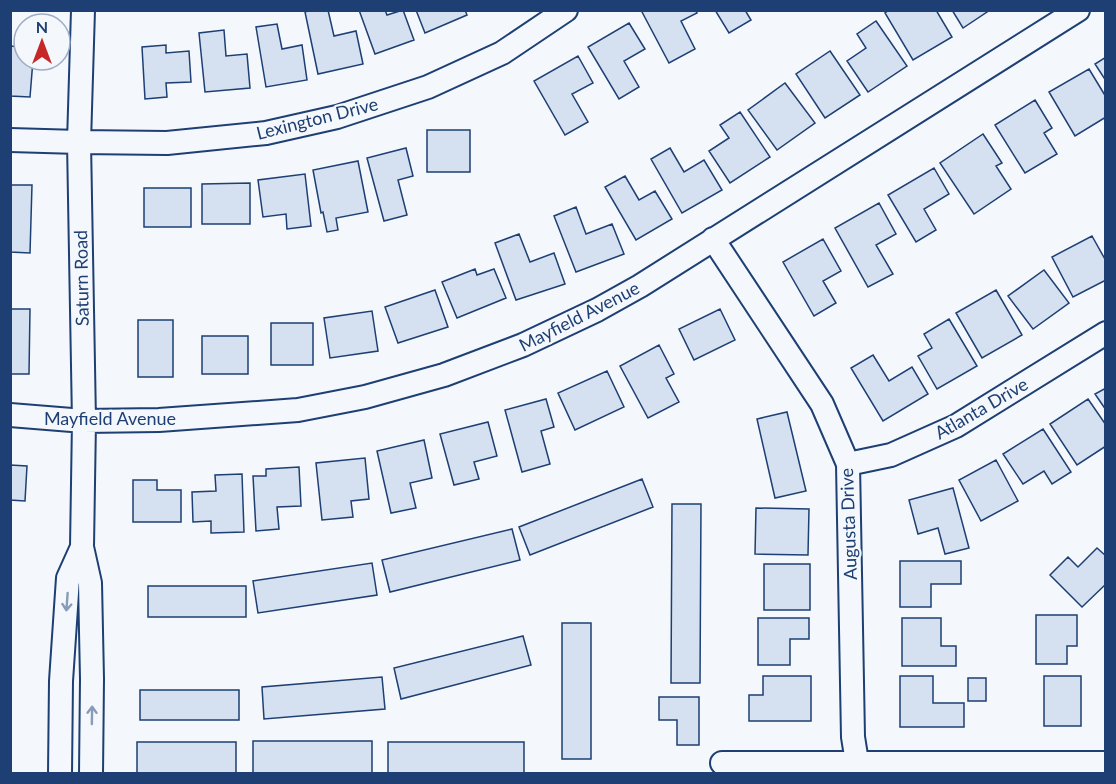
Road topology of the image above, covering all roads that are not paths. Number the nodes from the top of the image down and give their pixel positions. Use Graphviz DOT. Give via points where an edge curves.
graph roads {
  1 [pos="83,10"];
  2 [pos="566,10"];
  3 [pos="1069,13"];
  4 [pos="10,140"];
  5 [pos="79,142"];
  6 [pos="713,239"];
  7 [pos="1106,333"];
  8 [pos="10,415"];
  9 [pos="84,421"];
  10 [pos="848,464"];
  11 [pos="82,546"];
  12 [pos="722,763"];
  13 [pos="1106,763"];
  14 [pos="857,768"];
  15 [pos="60,774"];
  16 [pos="91,774"];
  1 -- 5 [label="street, Saturn Road"];
  2 -- 5 [label="street, Lexington Drive" via="502,53 428,87 337,117 266,134 167,143"];
  3 -- 6 [label="street, Mayfield Avenue"];
  4 -- 5 [label="street, Lexington Drive"];
  5 -- 9 [label="street, Saturn Road"];
  6 -- 9 [label="street, Mayfield Avenue" via="597,310 523,345 444,375 298,410"];
  6 -- 10 [label="street, Augusta Drive" via="822,404"];
  7 -- 10 [label="street, Atlanta Drive" via="956,426 891,455"];
  8 -- 9 [label="street, Mayfield Avenue"];
  9 -- 11 [label="street, Saturn Road"];
  10 -- 14 [label="street, Augusta Drive" via="853,737"];
  11 -- 15 [label="street, Saturn Road, one-way" via="68,578"];
  16 -- 11 [label="street, Saturn Road, one-way" via="90,583"];
  12 -- 14 [label="street"];
  13 -- 14 [label="street"];
}
